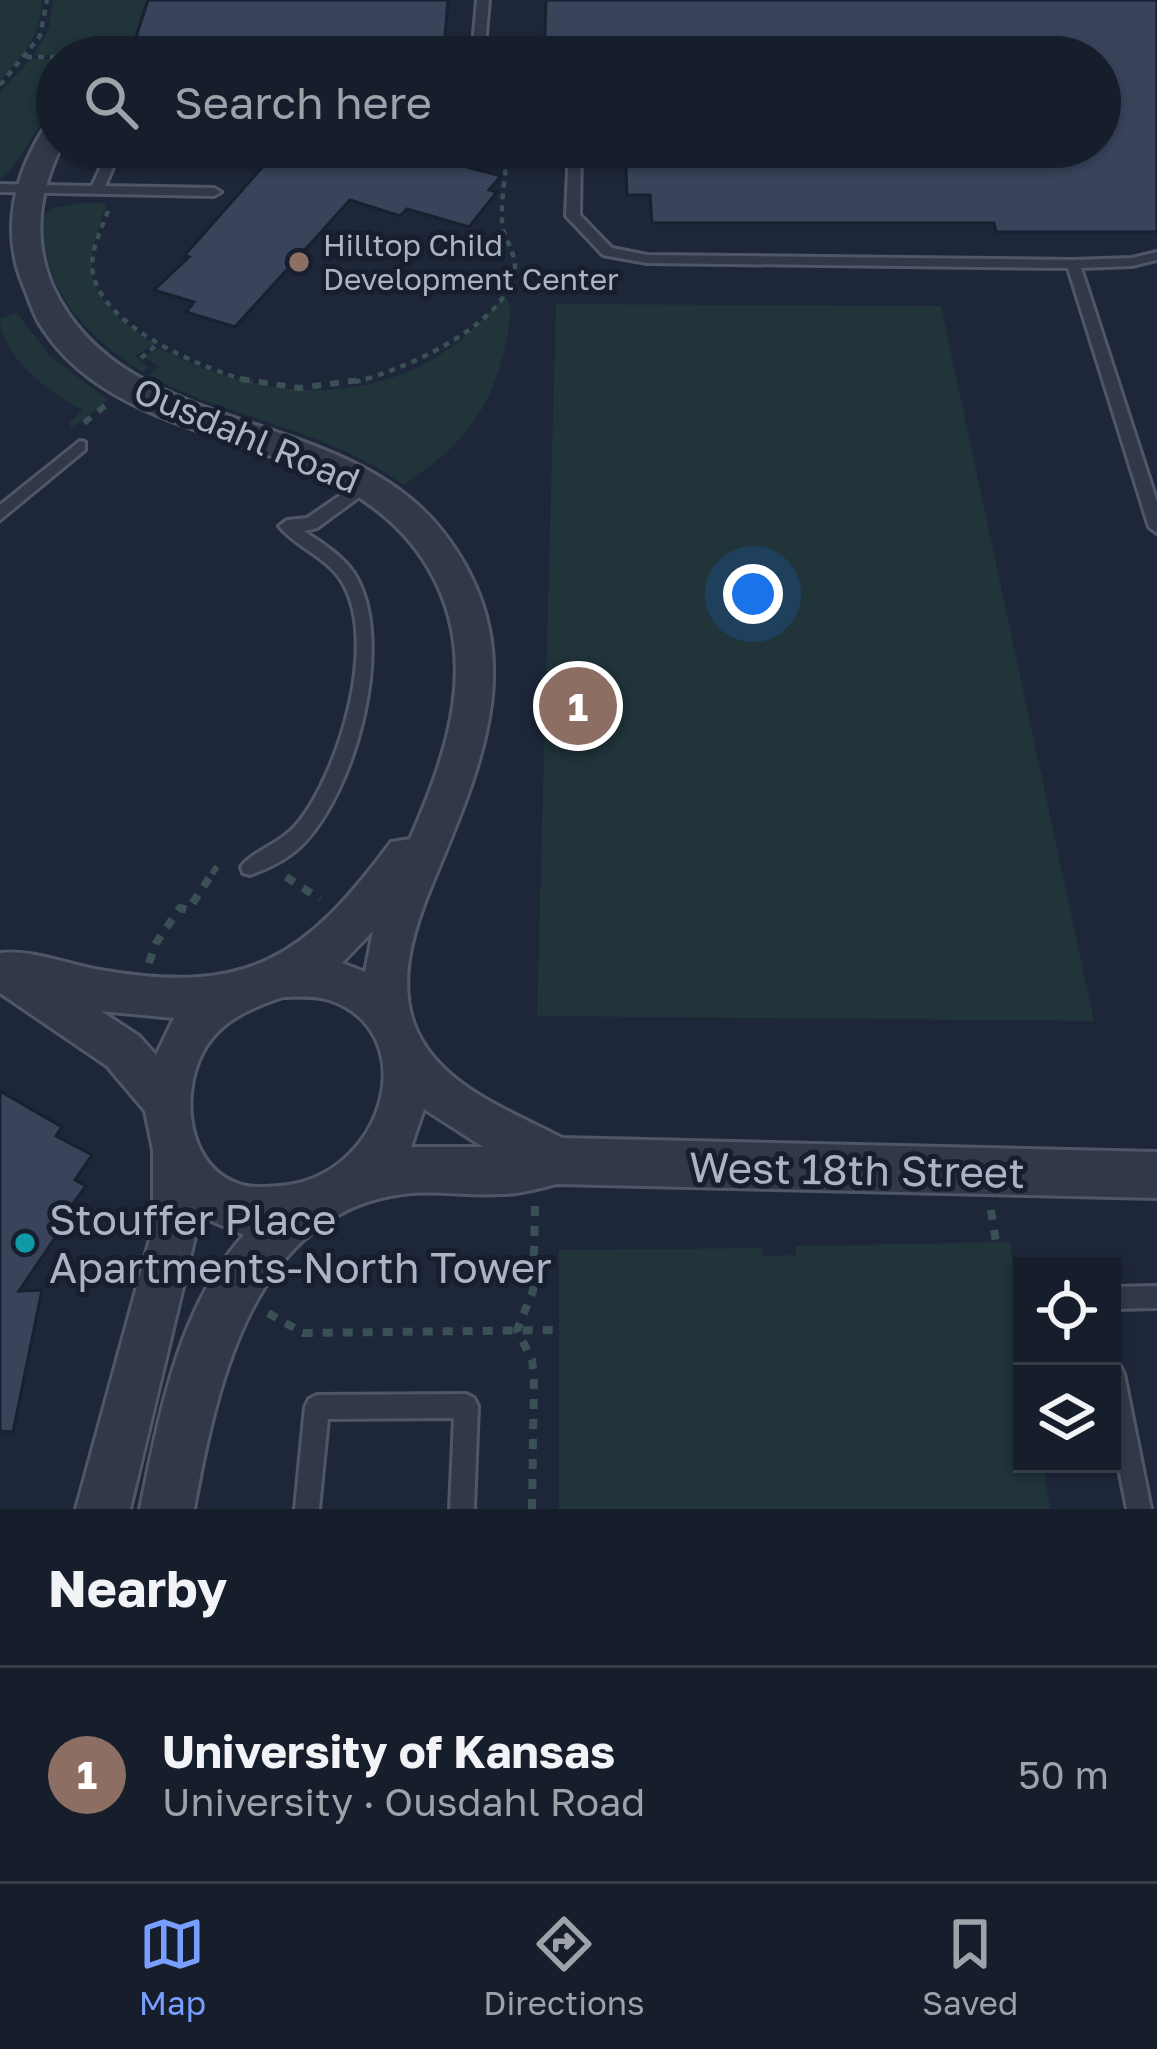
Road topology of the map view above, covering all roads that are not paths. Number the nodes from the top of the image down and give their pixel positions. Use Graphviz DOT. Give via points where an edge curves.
graph roads {
  1 [pos="483,0"];
  2 [pos="480,36"];
  3 [pos="36,159"];
  4 [pos="106,168"];
  5 [pos="574,168"];
  6 [pos="14,189"];
  7 [pos="98,190"];
  8 [pos="214,192"];
  9 [pos="1157,256"];
  10 [pos="1073,264"];
  11 [pos="80,446"];
  12 [pos="367,483"];
  13 [pos="1151,490"];
  14 [pos="0,514"];
  15 [pos="1157,527"];
  16 [pos="438,813"];
  17 [pos="250,867"];
  18 [pos="3,970"];
  19 [pos="258,985"];
  20 [pos="398,1036"];
  21 [pos="164,1099"];
  22 [pos="174,1154"];
  23 [pos="557,1161"];
  24 [pos="1157,1175"];
  25 [pos="330,1197"];
  26 [pos="1157,1297"];
  27 [pos="1121,1298"];
  28 [pos="1121,1419"];
  29 [pos="103,1509"];
  30 [pos="167,1509"];
  31 [pos="307,1509"];
  32 [pos="462,1509"];
  33 [pos="1139,1509"];
  1 -- 2 [label="lane"];
  3 -- 6 [label="street, Ousdahl Road"];
  4 -- 7 [label="lane"];
  5 -- 10 [label="lane" via="573,216 608,252 647,260"];
  6 -- 7 [label="lane"];
  6 -- 12 [label="street, Ousdahl Road" via="38,294 88,358 159,402"];
  7 -- 8 [label="lane"];
  9 -- 10 [label="lane"];
  10 -- 13 [label="lane"];
  11 -- 14 [label="lane"];
  12 -- 16 [label="street, Ousdahl Road" via="432,543 470,623 470,743"];
  12 -- 17 [label="lane" via="311,524 287,526 350,579 367,636 359,709 319,804 274,857"];
  13 -- 15 [label="lane"];
  16 -- 19 [label="street, Ousdahl Road" via="341,935 310,961"];
  16 -- 20 [label="street, Ousdahl Road" via="387,951 386,1003"];
  18 -- 19 [label="street" via="158,1001"];
  18 -- 21 [label="street" via="123,1051"];
  19 -- 20 [label="street" via="322,978 344,984 379,1007"];
  19 -- 21 [label="street" via="187,1036"];
  20 -- 23 [label="street, West 18th Street" via="444,1098"];
  20 -- 25 [label="street" via="402,1115 376,1163"];
  21 -- 22 [label="street"];
  22 -- 25 [label="street" via="198,1186 233,1206 275,1212"];
  22 -- 29 [label="street" via="177,1228"];
  23 -- 24 [label="street, West 18th Street"];
  23 -- 25 [label="street, West 18th Street" via="508,1171 408,1171"];
  25 -- 30 [label="street" via="296,1216 232,1289 213,1330"];
  26 -- 27 [label="lane"];
  28 -- 33 [label="lane"];
  31 -- 32 [label="lane" via="317,1407 466,1406"];
}
